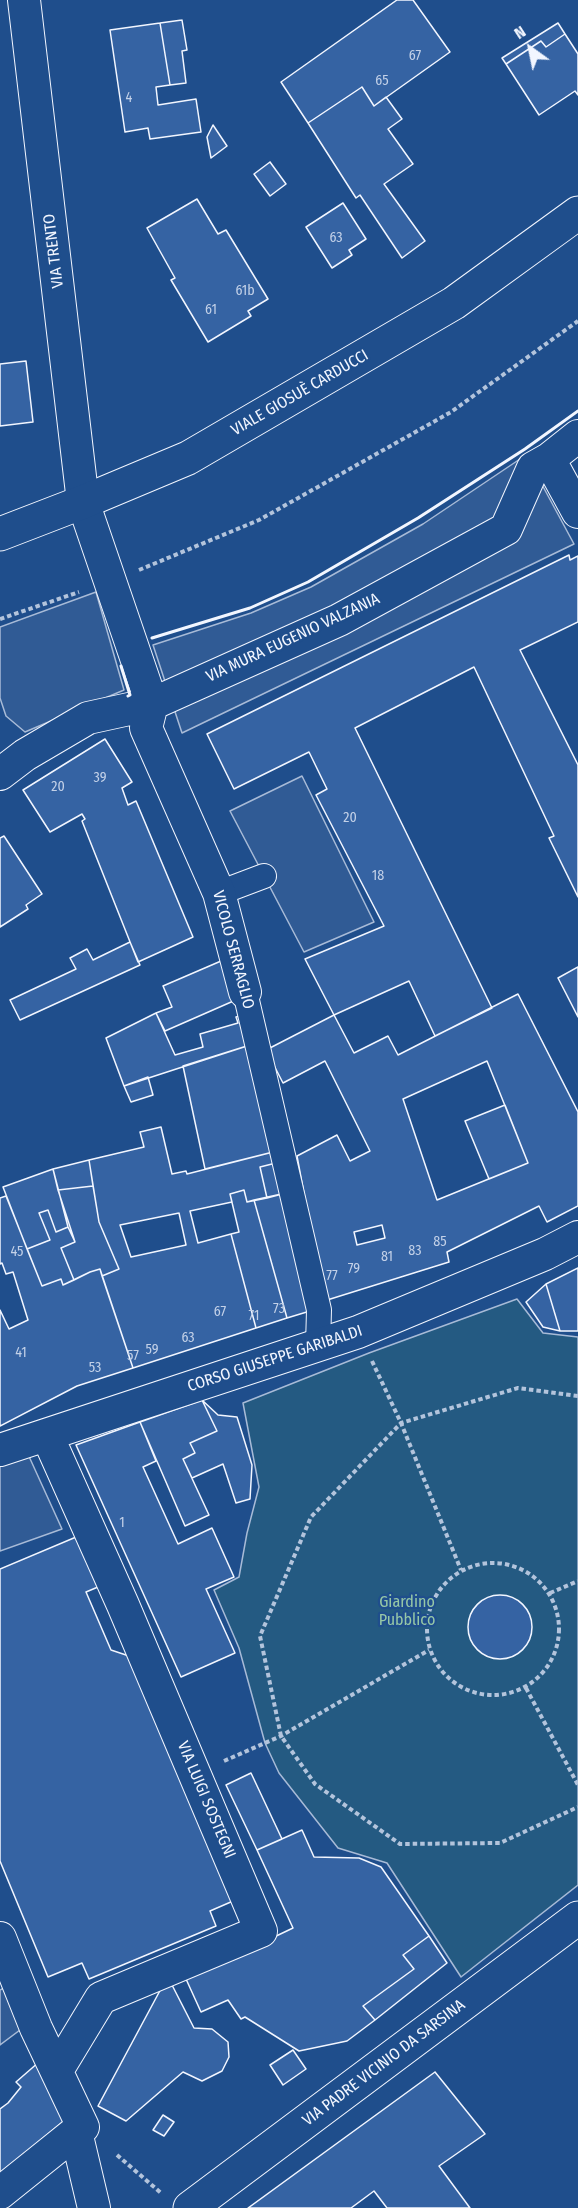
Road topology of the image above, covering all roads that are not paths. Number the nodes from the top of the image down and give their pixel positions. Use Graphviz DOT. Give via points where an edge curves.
graph roads {
  1 [pos="24,0"];
  2 [pos="578,213"];
  3 [pos="578,436"];
  4 [pos="549,459"];
  5 [pos="83,502"];
  6 [pos="578,512"];
  7 [pos="0,534"];
  8 [pos="152,704"];
  9 [pos="0,774"];
  10 [pos="264,876"];
  11 [pos="219,893"];
  12 [pos="245,992"];
  13 [pos="578,1238"];
  14 [pos="318,1345"];
  15 [pos="47,1435"];
  16 [pos="0,1450"];
  17 [pos="578,1917"];
  18 [pos="0,1938"];
  19 [pos="58,2069"];
  20 [pos="80,2130"];
  21 [pos="0,2193"];
  22 [pos="177,2202"];
  23 [pos="94,2208"];
  1 -- 5 [label="street, VIA TRENTO"];
  2 -- 5 [label="street, VIALE GIOSUÈ CARDUCCI" via="434,315 188,458"];
  3 -- 4 [label="street, VIA MURA EUGENIO VALZANIA"];
  4 -- 6 [label="street"];
  4 -- 8 [label="street, VIA MURA EUGENIO VALZANIA" via="532,468 506,529 339,620"];
  5 -- 7 [label="street, VIALE GIOSUÈ CARDUCCI"];
  5 -- 8 [label="street, VICOLO SERRAGLIO"];
  8 -- 9 [label="street, VIA MURA EUGENIO VALZANIA" via="88,718 24,755"];
  8 -- 11 [label="street, VICOLO SERRAGLIO" via="146,728"];
  10 -- 11 [label="street"];
  11 -- 12 [label="street, VICOLO SERRAGLIO"];
  12 -- 14 [label="street, VICOLO SERRAGLIO" via="319,1310"];
  13 -- 14 [label="street, CORSO GIUSEPPE GARIBALDI" via="358,1332"];
  14 -- 15 [label="street, CORSO GIUSEPPE GARIBALDI"];
  15 -- 16 [label="street, CORSO GIUSEPPE GARIBALDI"];
  15 -- 19 [label="street, VIA LUIGI SOSTEGNI" via="261,1931 100,1998"];
  17 -- 22 [label="street, VIA PADRE VICINIO DA SARSINA"];
  18 -- 19 [label="street" via="36,2028"];
  19 -- 20 [label="street"];
  20 -- 21 [label="street"];
  20 -- 23 [label="street"];
}
